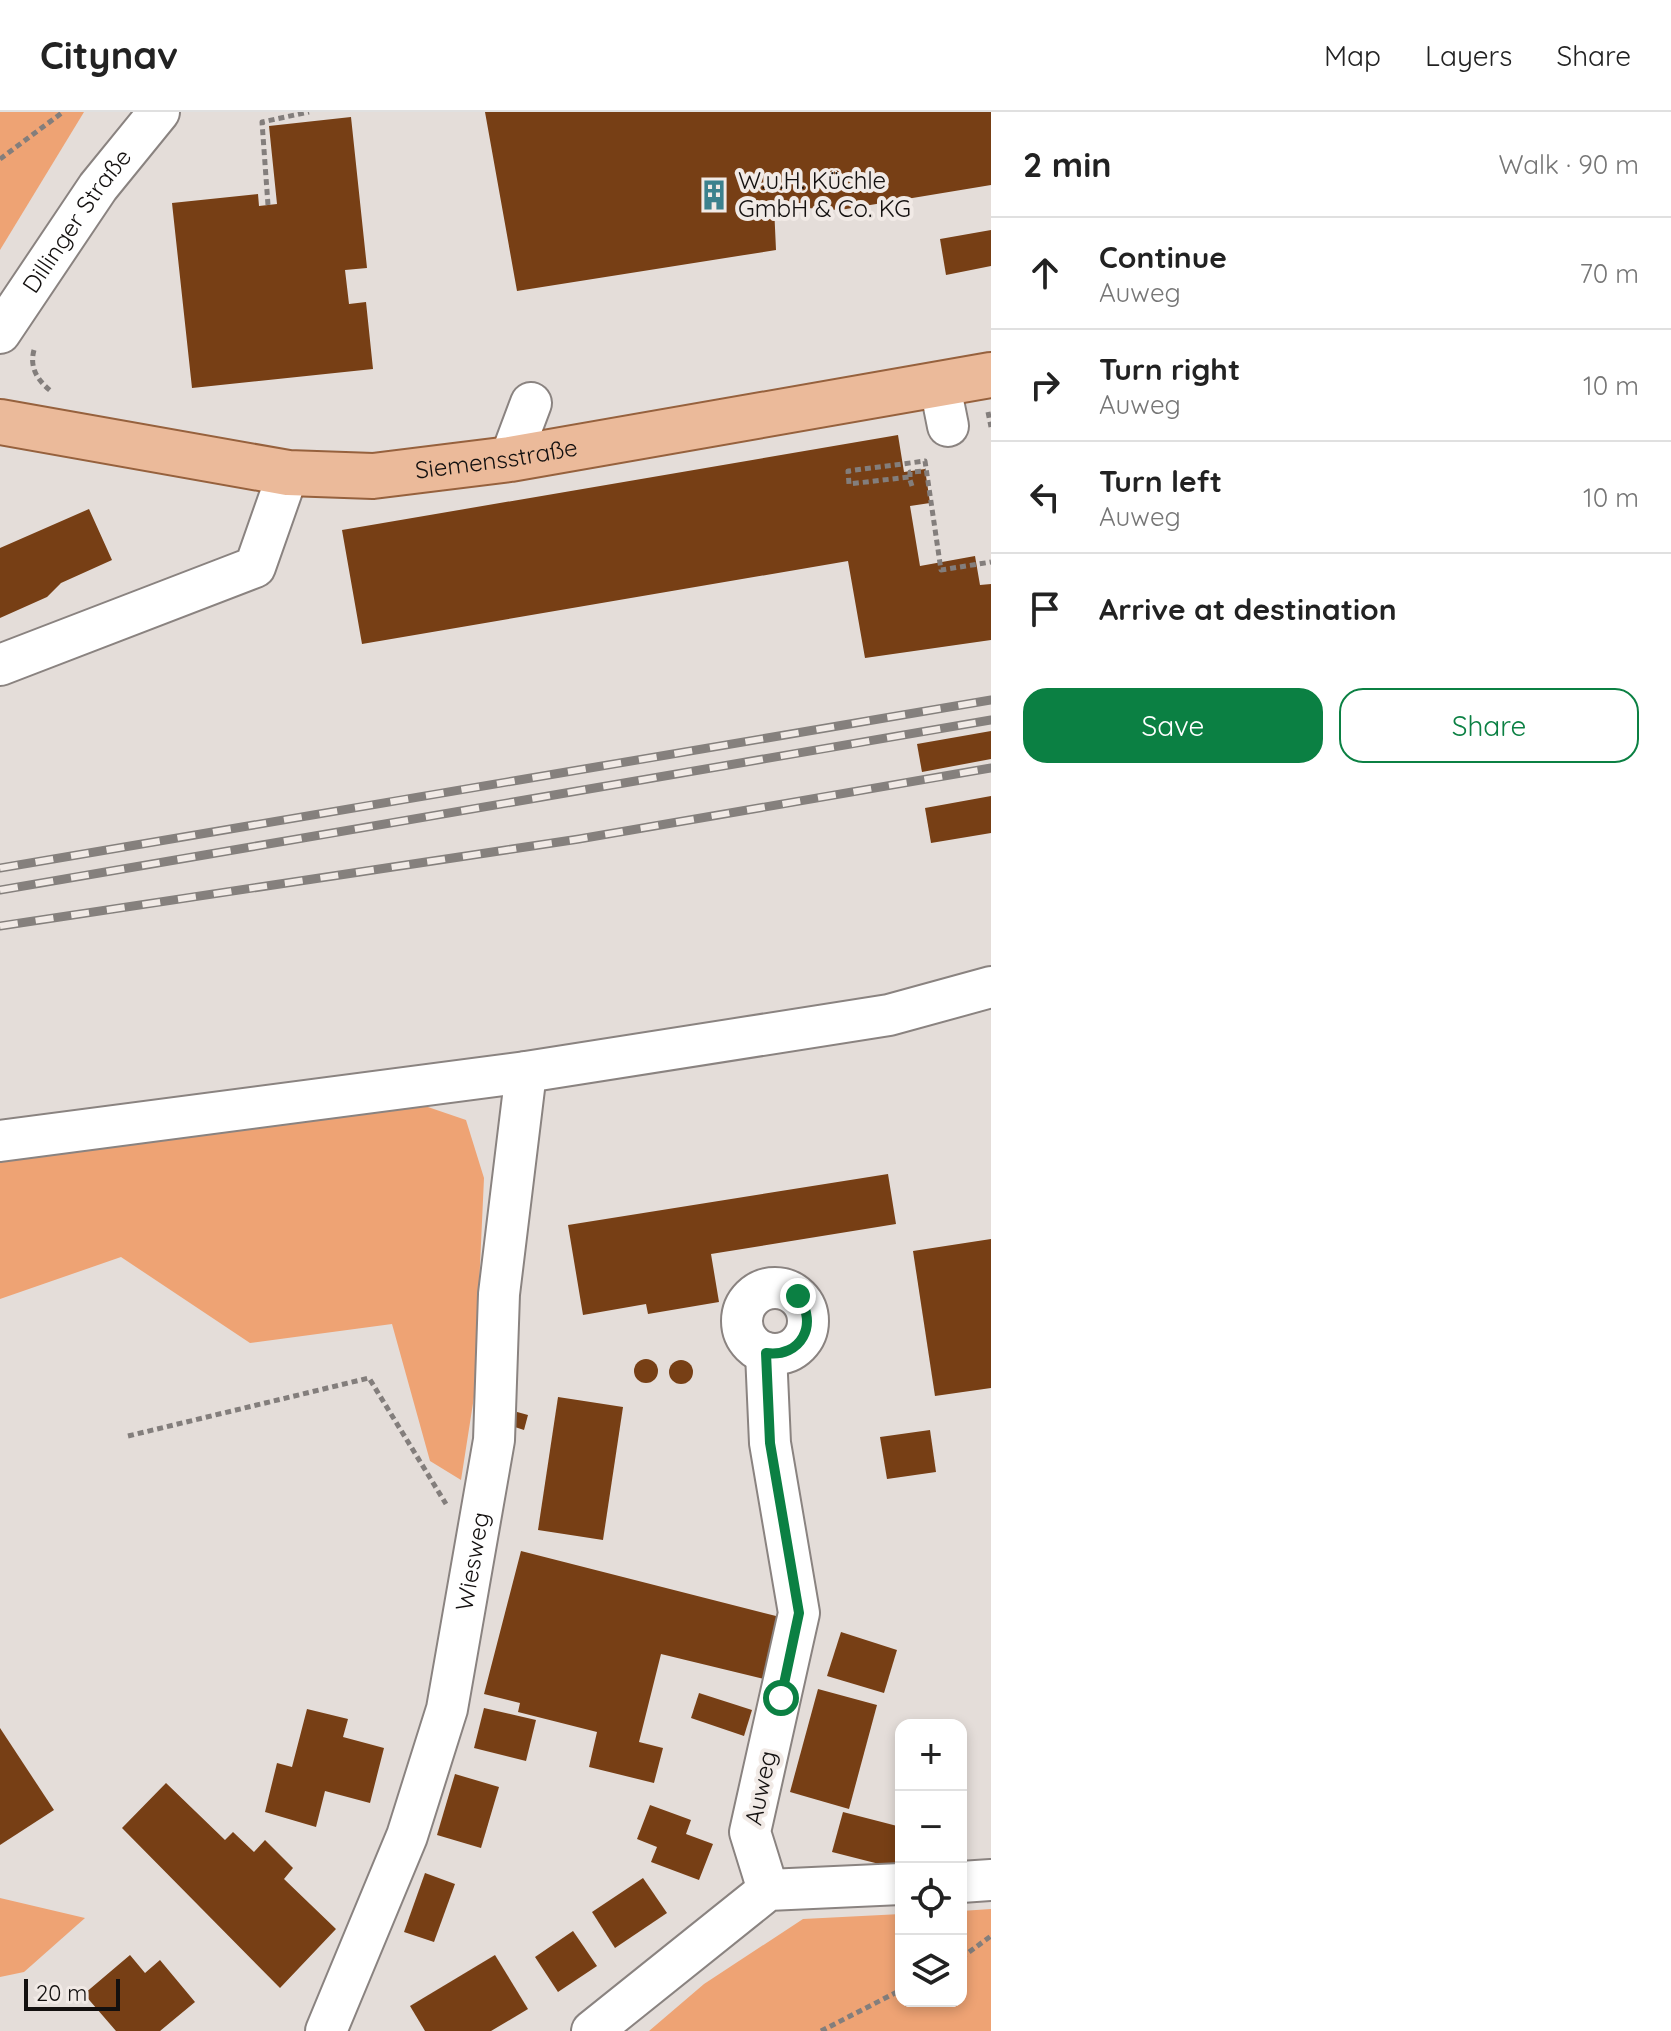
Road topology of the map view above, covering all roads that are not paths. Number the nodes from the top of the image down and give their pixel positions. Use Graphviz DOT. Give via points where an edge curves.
graph roads {
  1 [pos="159,112"];
  2 [pos="18,337"];
  3 [pos="991,375"];
  4 [pos="531,403"];
  5 [pos="0,422"];
  6 [pos="510,459"];
  7 [pos="288,473"];
  8 [pos="0,665"];
  9 [pos="991,987"];
  10 [pos="526,1072"];
  11 [pos="0,1141"];
  12 [pos="766,1353"];
  13 [pos="991,1880"];
  14 [pos="967,1882"];
  15 [pos="895,1884"];
  16 [pos="768,1890"];
  17 [pos="326,2031"];
  18 [pos="592,2031"];
  1 -- 2 [label="street, Dillinger Straße" via="98,187"];
  3 -- 6 [label="main road, Siemensstraße" via="944,406"];
  4 -- 6 [label="street"];
  5 -- 7 [label="main road, Siemensstraße"];
  6 -- 7 [label="main road, Siemensstraße" via="373,476"];
  7 -- 8 [label="street" via="255,567"];
  9 -- 10 [label="street" via="889,1015"];
  10 -- 11 [label="street"];
  10 -- 17 [label="street, Wiesweg" via="499,1294 494,1440 443,1723 407,1836"];
  12 -- 16 [label="street, Auweg" via="770,1443 799,1613 750,1832"];
  13 -- 14 [label="street"];
  15 -- 16 [label="street"];
  16 -- 18 [label="street"];
}
